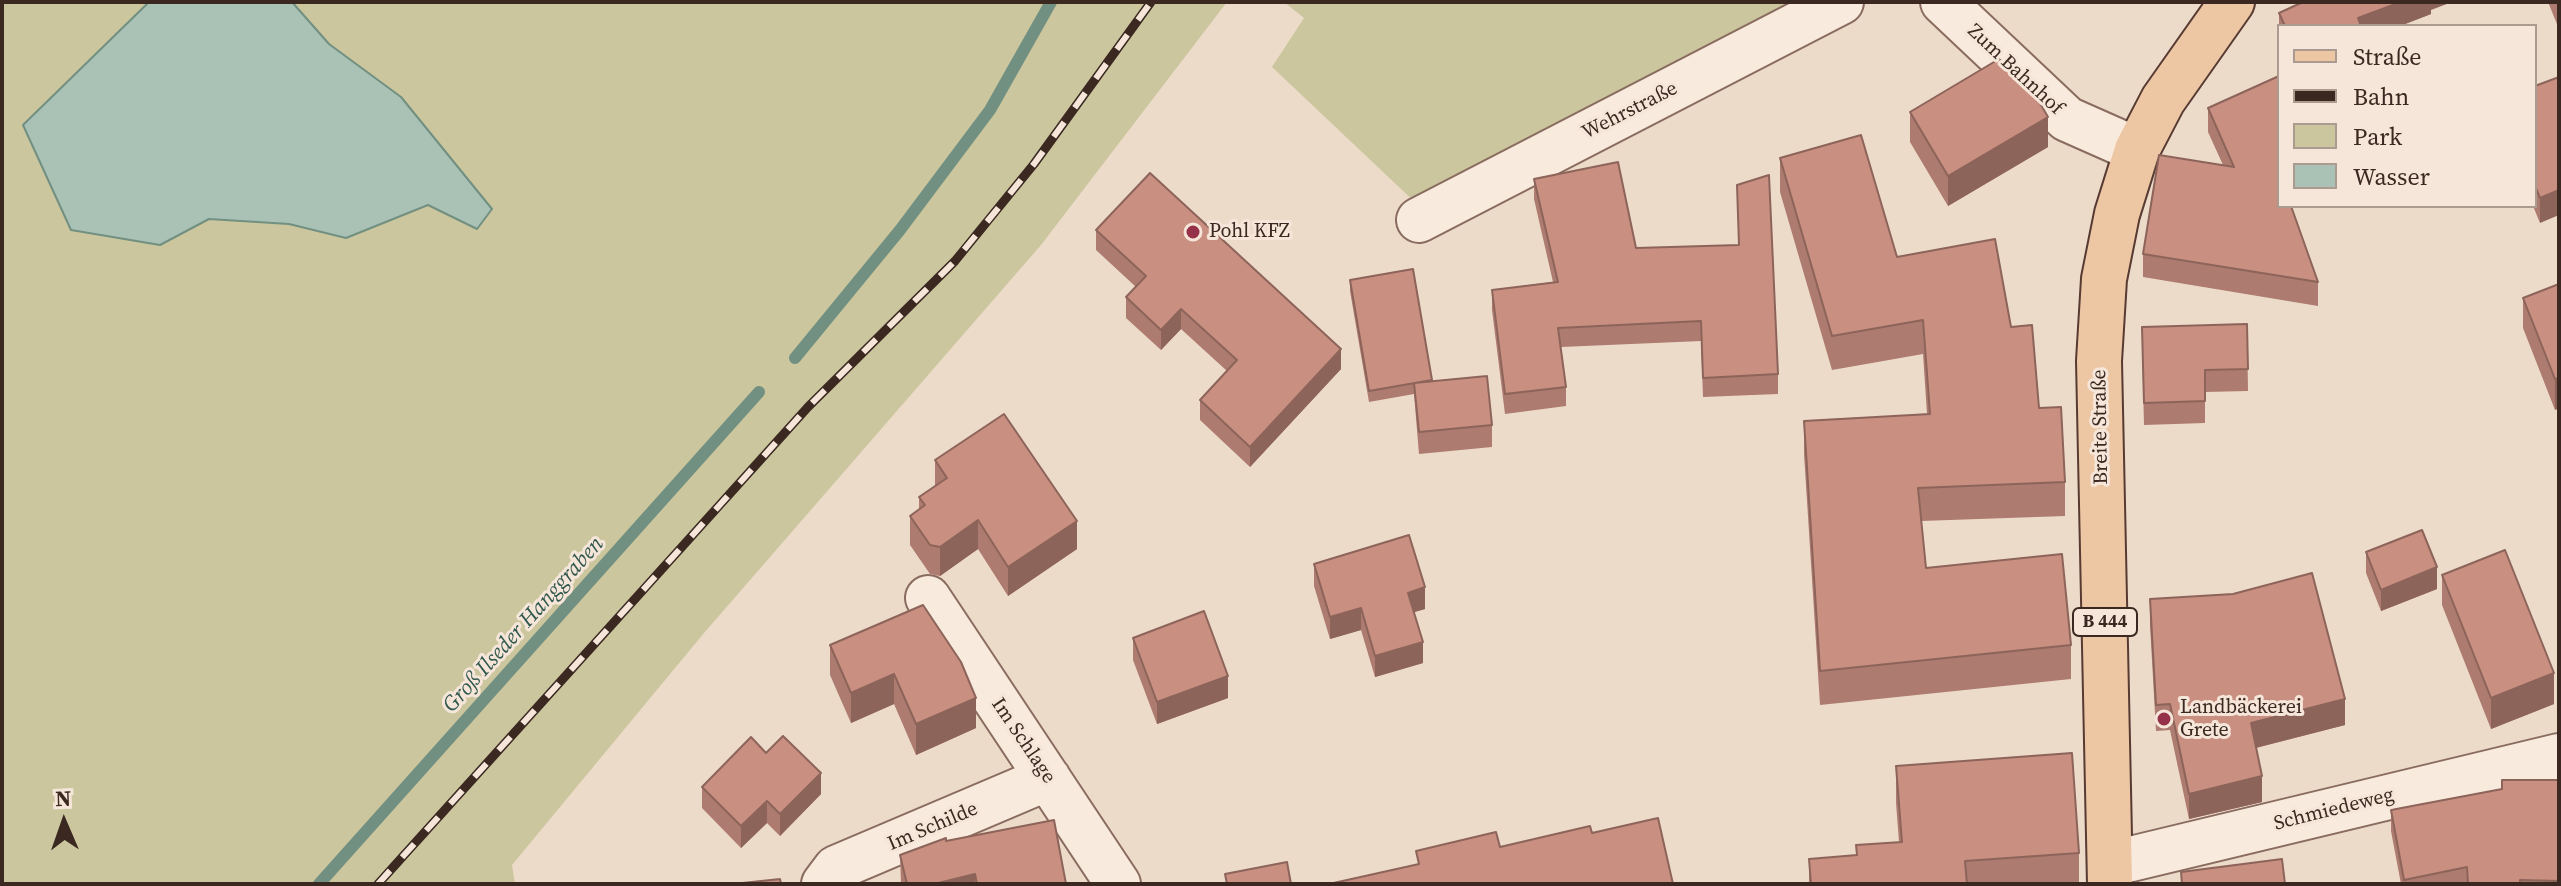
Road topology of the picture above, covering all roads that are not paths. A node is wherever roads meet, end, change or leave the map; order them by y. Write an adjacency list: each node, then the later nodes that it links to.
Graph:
1 (1841, 2): 5 (street, Wehrstraße)
2 (1943, 2): 4 (street, Zum Bahnhof)
3 (2232, 2): 4 (main road, Breite Straße / B 444)
4 (2137, 150): 9 (main road, Breite Straße / B 444)
5 (1419, 220)
6 (928, 598): 8 (street, Im Schlage)
7 (2559, 756): 9 (street, Schmiedeweg)
8 (1048, 778): 10 (street, Im Schilde); 11 (street, Im Schlage)
9 (2110, 874)
10 (824, 884)
11 (1118, 884)

